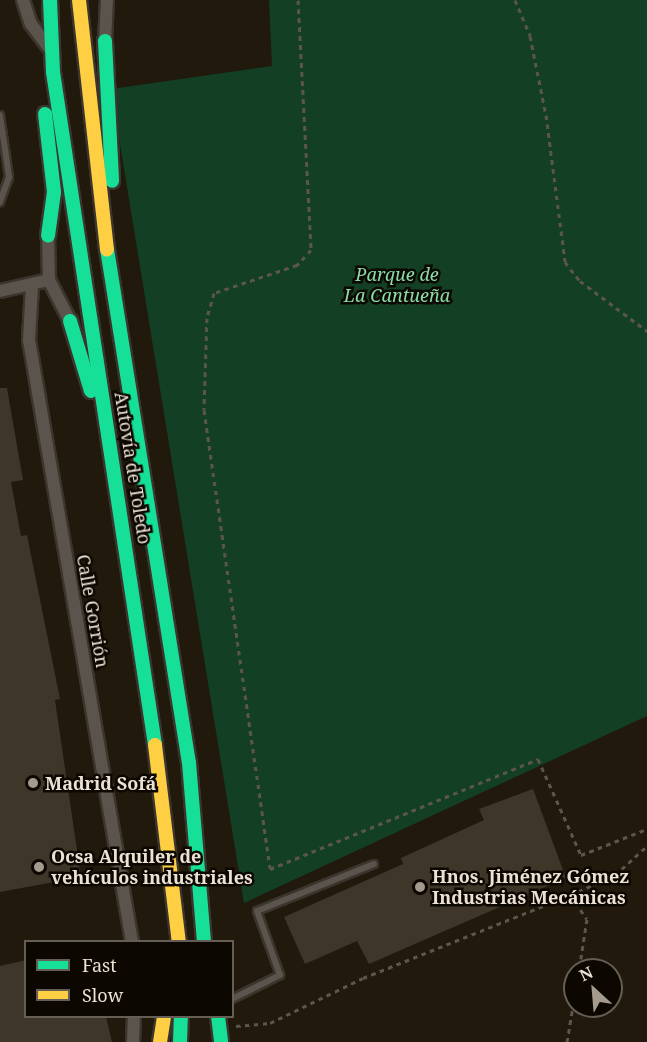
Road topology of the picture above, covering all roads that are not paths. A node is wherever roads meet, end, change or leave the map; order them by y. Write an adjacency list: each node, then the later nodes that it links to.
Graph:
1 (22, 0): 6 (street)
2 (50, 0): 6 (highway, Autovía de Toledo)
3 (80, 0): 14 (highway, Autovía de Toledo)
4 (107, 0): 5 (street)
5 (105, 41): 14 (highway)
6 (51, 52): 7 (highway, Autovía de Toledo)
7 (53, 72): 10 (highway); 16 (highway, Autovía de Toledo)
8 (0, 116): 9 (lane)
9 (0, 202)
10 (48, 236): 11 (street)
11 (49, 280): 12 (street); 15 (street)
12 (32, 285): 13 (street); 19 (street, Calle Gorrión)
13 (0, 291)
14 (114, 307): 18 (highway, Autovía de Toledo)
15 (70, 321): 16 (highway)
16 (109, 446): 20 (highway, Autovía de Toledo)
17 (374, 864): 23 (lane)
18 (201, 874): 21 (highway, Autovía de Toledo); 22 (highway)
19 (132, 940)
20 (171, 940)
21 (204, 940)
22 (209, 940)
23 (234, 998)
24 (134, 1018): 30 (street)
25 (164, 1018): 31 (highway)
26 (181, 1018): 32 (highway)
27 (208, 1018): 33 (highway)
28 (218, 1018): 29 (highway)
29 (221, 1037)
30 (133, 1042)
31 (160, 1042)
32 (180, 1042)
33 (209, 1042)

